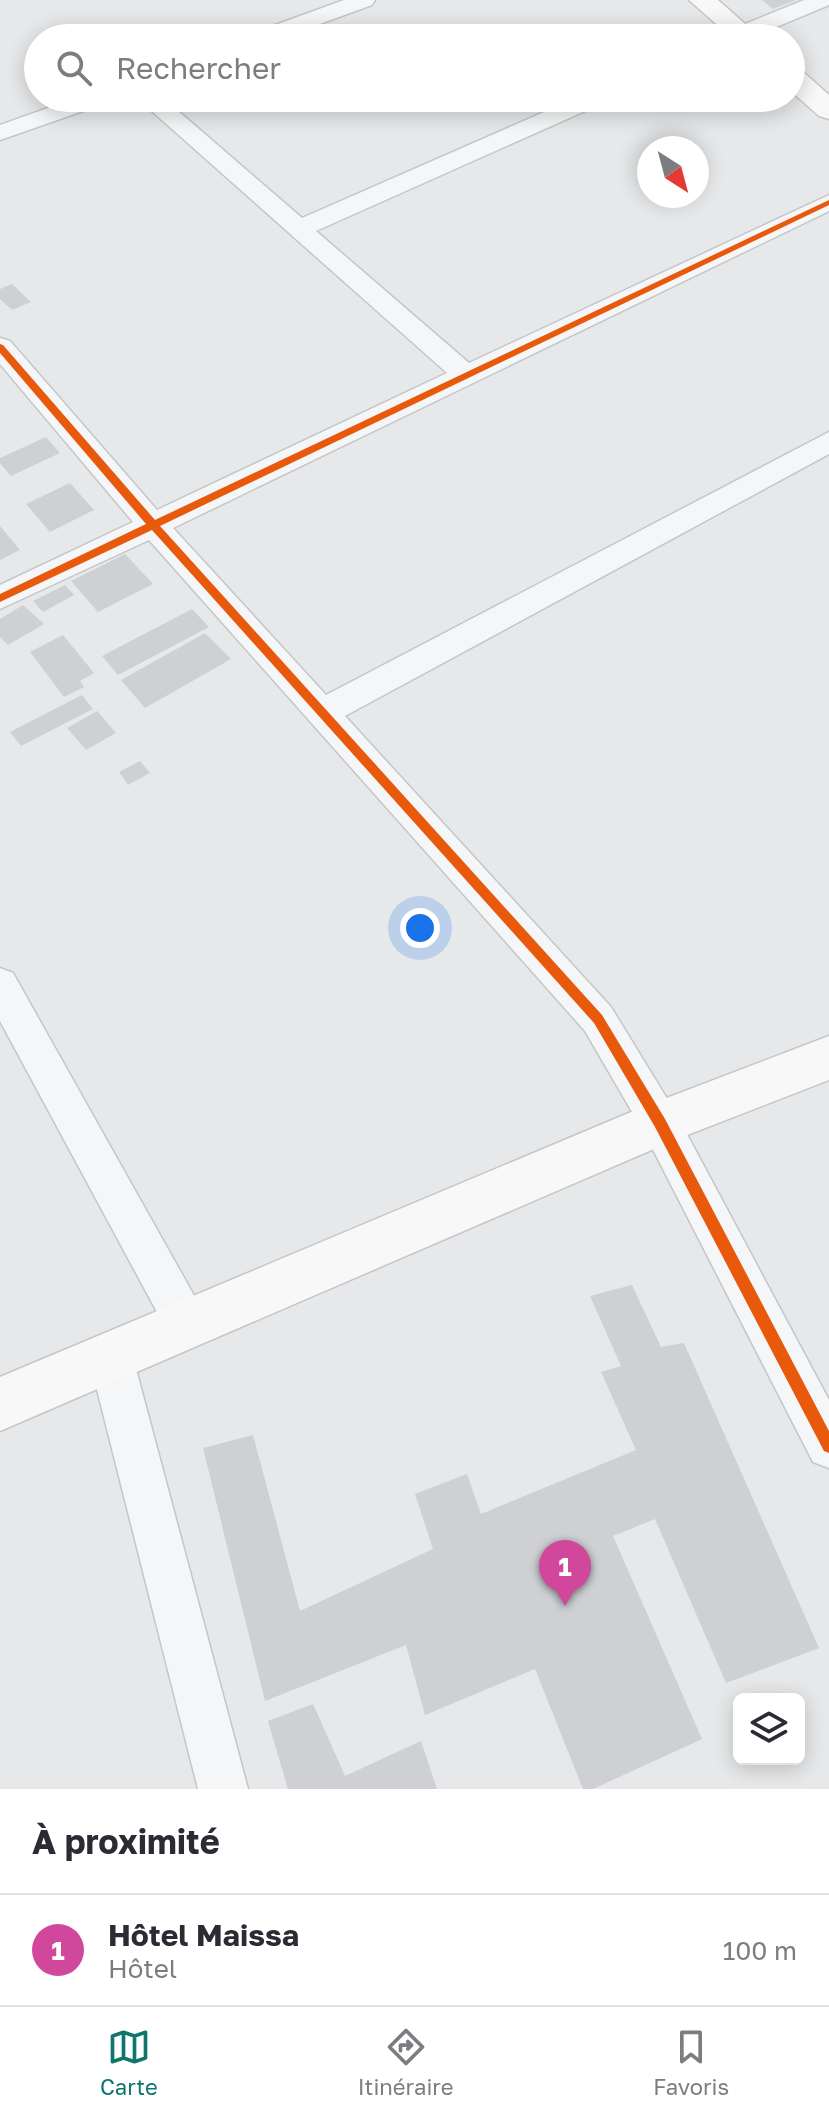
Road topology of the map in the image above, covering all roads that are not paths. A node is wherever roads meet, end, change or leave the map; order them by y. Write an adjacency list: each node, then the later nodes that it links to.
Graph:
1 (364, 0): 4 (street)
2 (702, 0): 5 (street)
3 (823, 0): 6 (street)
4 (299, 24)
5 (727, 24)
6 (768, 24)
7 (805, 89): 8 (street)
8 (829, 110)
9 (59, 112): 12 (street)
10 (165, 112): 14 (street)
11 (563, 112): 14 (street)
12 (0, 133)
13 (829, 202): 16 (street)
14 (299, 229): 16 (street)
15 (0, 348): 18 (street)
16 (466, 375): 18 (street)
17 (829, 442): 20 (street)
18 (154, 526): 19 (street); 20 (street)
19 (0, 598)
20 (322, 713): 23 (street)
21 (0, 985): 24 (street)
22 (829, 1058): 23 (street)
23 (660, 1123): 24 (street); 27 (street)
24 (186, 1323): 25 (street)
25 (111, 1358): 26 (street); 28 (street)
26 (0, 1404)
27 (829, 1446)
28 (223, 1789)

